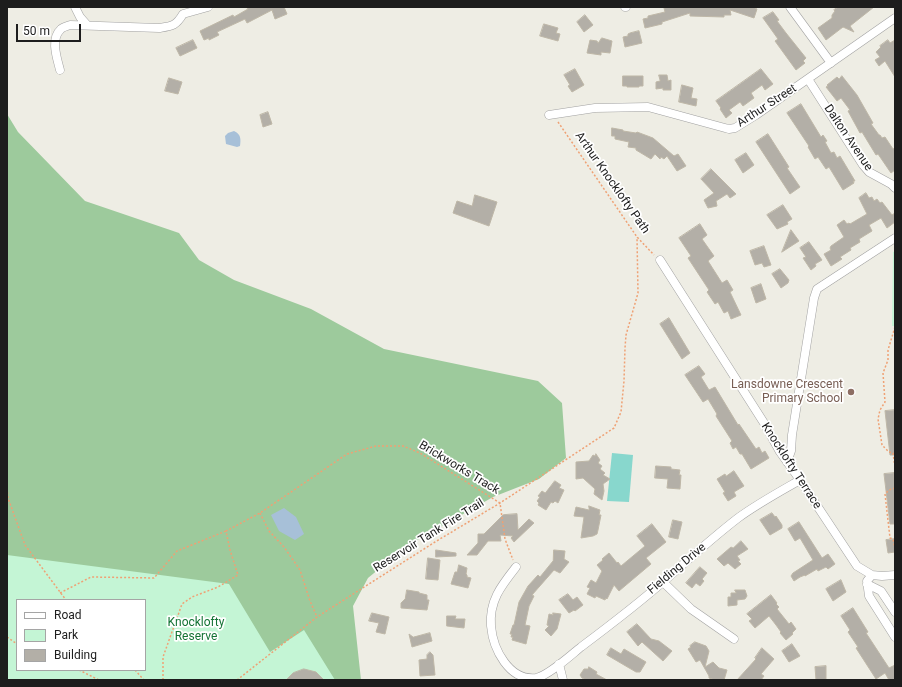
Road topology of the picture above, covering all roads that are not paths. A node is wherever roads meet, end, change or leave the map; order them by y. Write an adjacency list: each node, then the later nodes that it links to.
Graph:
1 (75, 7): 6 (street)
2 (208, 7): 4 (street)
3 (790, 7): 7 (street)
4 (183, 10): 6 (street)
5 (895, 18): 7 (street, Arthur Street)
6 (87, 26): 8 (street)
7 (831, 63): 9 (street, Arthur Street)
8 (60, 70)
9 (808, 79): 10 (street, Arthur Street); 11 (street, Dalton Avenue)
10 (551, 114)
11 (895, 188)
12 (895, 238): 14 (street)
13 (660, 260): 14 (street, Knocklofty Terrace)
14 (787, 462): 15 (street, Knocklofty Terrace)
15 (800, 480): 17 (street, Knocklofty Terrace); 19 (street, Fielding Drive)
16 (516, 567): 24 (street, Fielding Drive)
17 (872, 575): 18 (street); 20 (street)
18 (895, 575)
19 (663, 582): 23 (street); 24 (street, Fielding Drive)
20 (867, 584): 21 (street); 22 (street)
21 (895, 612)
22 (895, 637)
23 (734, 639)
24 (559, 664): 25 (street)
25 (563, 680)

